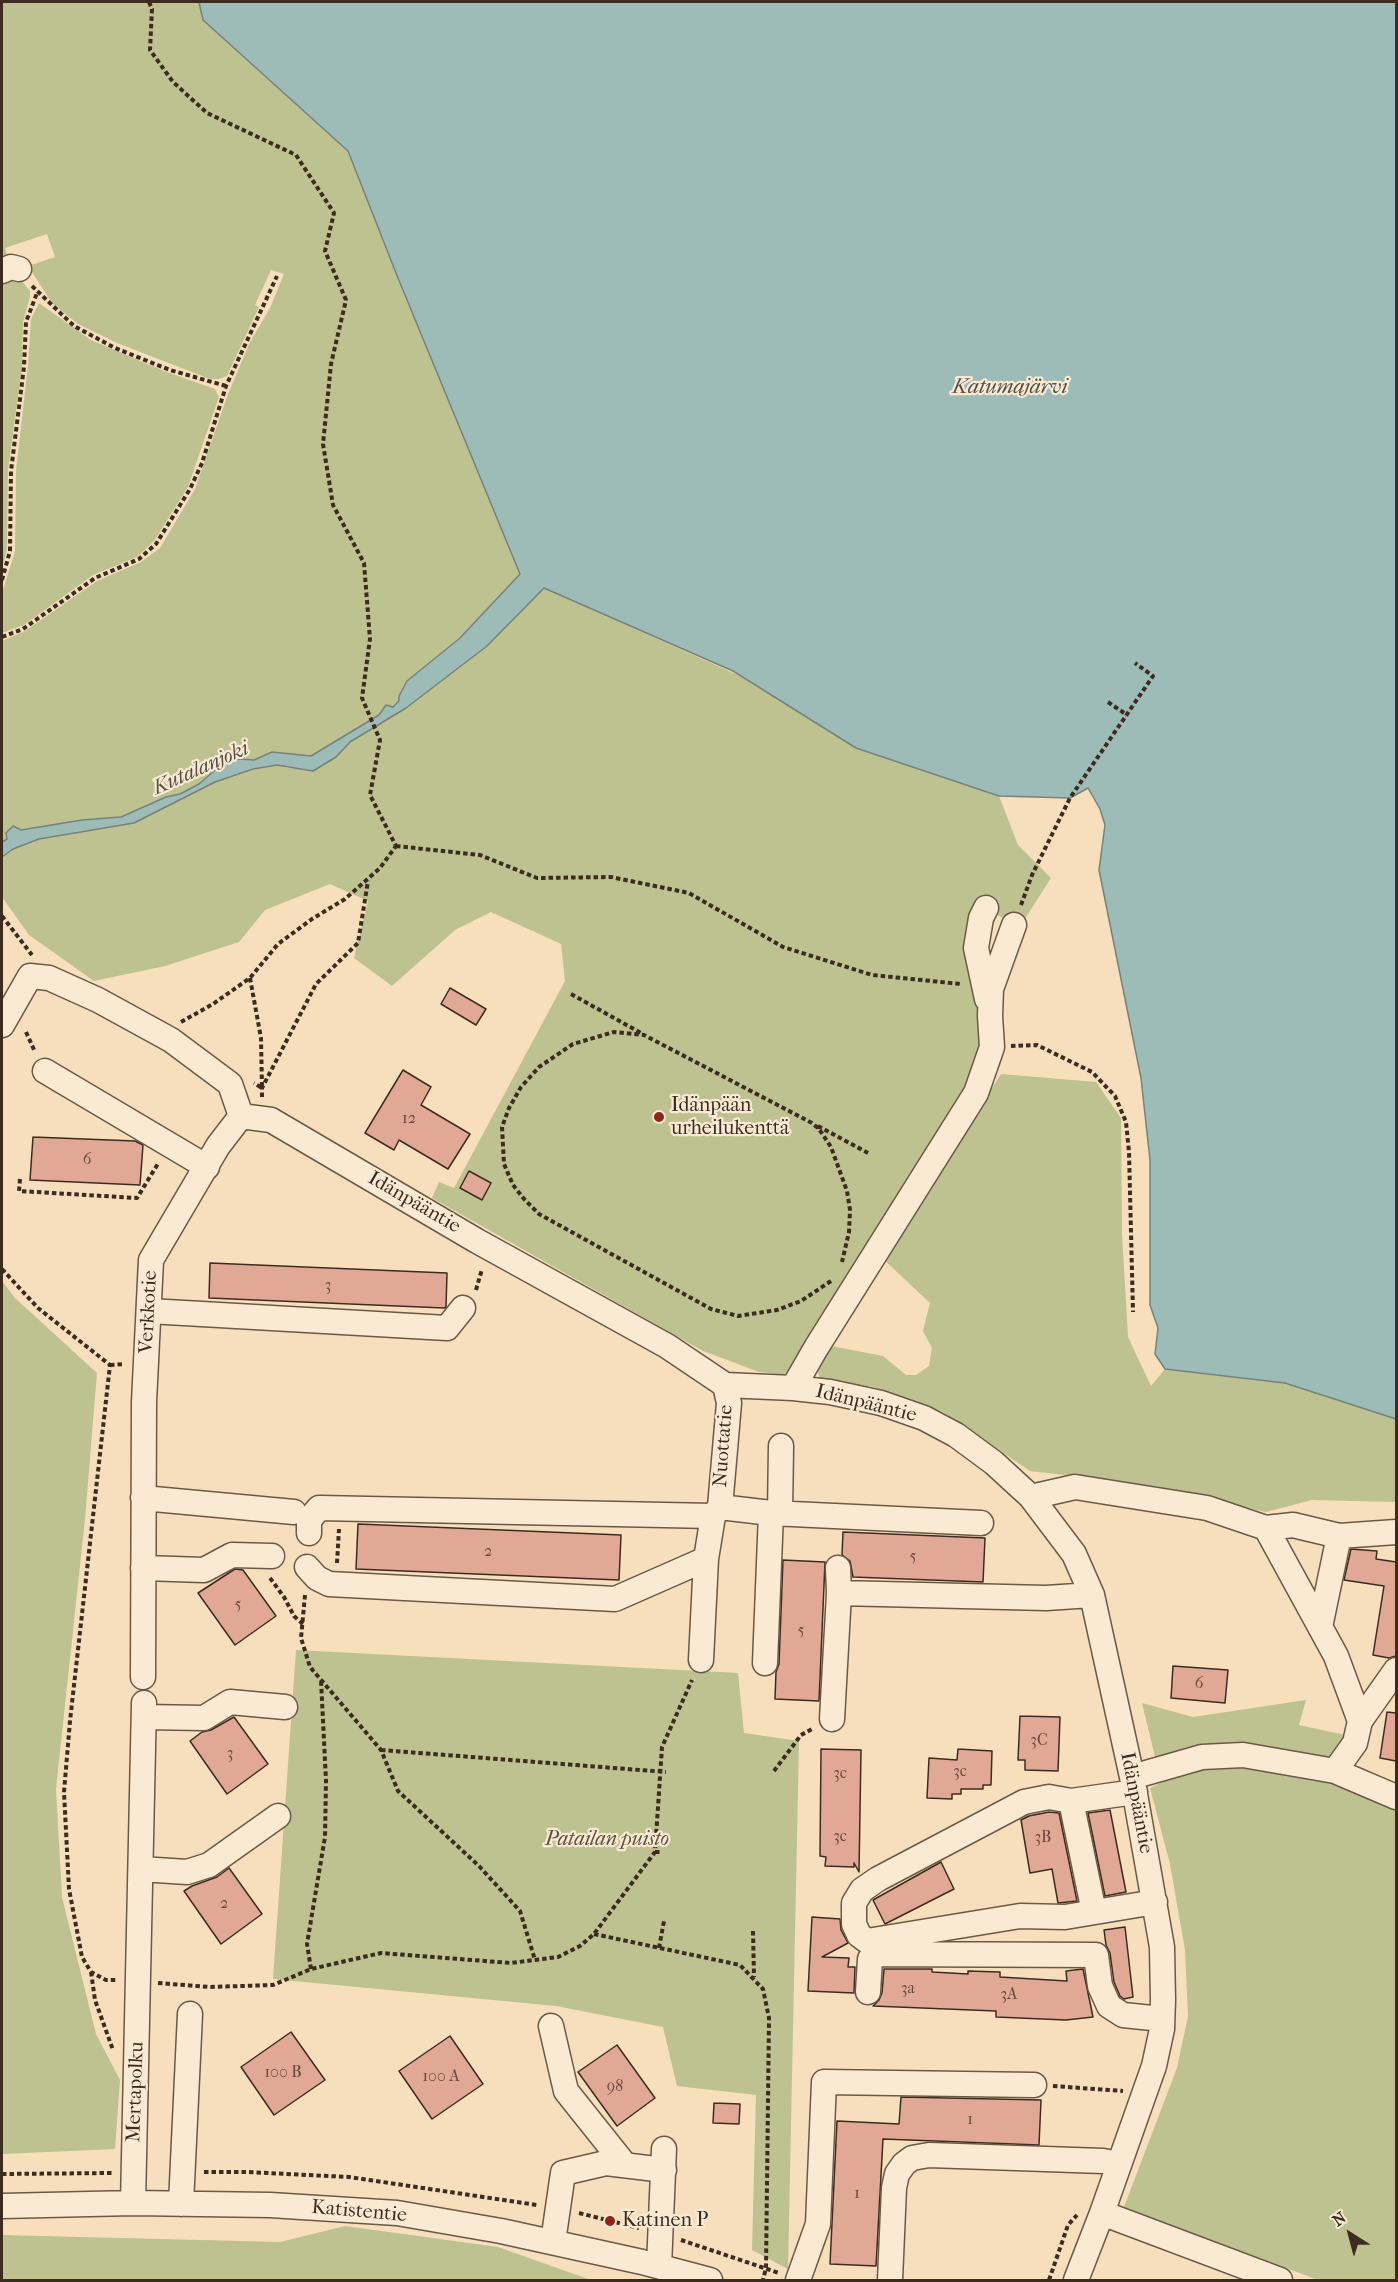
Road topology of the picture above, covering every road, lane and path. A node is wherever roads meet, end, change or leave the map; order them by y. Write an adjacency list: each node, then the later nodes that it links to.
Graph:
1 (149, 2): 11 (path)
2 (10, 270): 4 (path)
3 (277, 276): 5 (path)
4 (37, 292): 5 (path); 6 (path)
5 (226, 386): 7 (path)
6 (2, 580)
7 (2, 637)
8 (1135, 663): 10 (path)
9 (1108, 702): 10 (path)
10 (1127, 715): 15 (path)
11 (396, 846): 12 (path); 18 (path)
12 (368, 879): 17 (path); 27 (path)
13 (986, 908): 18 (street)
14 (2, 916): 16 (path)
15 (1014, 925): 20 (street)
16 (49, 978): 21 (street); 22 (street)
17 (250, 978): 22 (path); 27 (path)
18 (984, 985): 20 (street)
19 (571, 994): 23 (path)
20 (990, 1016): 24 (street)
21 (2, 1025)
22 (159, 1034): 26 (street)
23 (644, 1035): 29 (path); 36 (path)
24 (992, 1047): 36 (street); 39 (path)
25 (45, 1071): 30 (street)
26 (230, 1084): 27 (path); 28 (street)
27 (262, 1088)
28 (241, 1116): 32 (street, Verkkotie); 40 (street, Idänpääntie)
29 (812, 1123): 31 (path); 36 (path)
30 (168, 1145): 32 (street); 33 (path)
31 (868, 1153)
32 (207, 1167): 38 (street, Verkkotie)
33 (20, 1179)
34 (485, 1259): 37 (path)
35 (2, 1269): 92 (path)
36 (848, 1276): 41 (street)
37 (463, 1308): 38 (street)
38 (149, 1311): 44 (street, Verkkotie)
39 (1133, 1312)
40 (725, 1385): 41 (street, Idänpääntie); 47 (street, Nuottatie)
41 (793, 1388): 43 (street, Idänpääntie)
42 (781, 1446): 48 (street)
43 (1031, 1497): 50 (street); 61 (street, Idänpääntie)
44 (143, 1498): 46 (street); 57 (street, Verkkotie)
45 (340, 1509): 47 (street); 52 (street); 59 (path)
46 (294, 1512)
47 (716, 1512): 48 (street); 55 (street, Nuottatie)
48 (776, 1513): 49 (street); 65 (street)
49 (981, 1523)
50 (1266, 1528): 53 (street); 63 (street)
51 (1396, 1532): 53 (street)
52 (309, 1533)
53 (1339, 1536): 63 (street)
54 (263, 1556): 57 (street); 62 (path)
55 (706, 1559): 59 (street); 64 (street, Nuottatie)
56 (307, 1567): 59 (street); 62 (path)
57 (143, 1568): 67 (street, Verkkotie)
58 (838, 1568): 60 (street)
59 (336, 1585)
60 (839, 1593): 61 (street); 70 (street)
61 (1092, 1595): 77 (street, Idänpääntie)
62 (303, 1624): 68 (path)
63 (1320, 1627): 71 (street)
64 (701, 1660): 75 (path)
65 (765, 1664)
66 (1396, 1670): 71 (street)
67 (143, 1677)
68 (321, 1679): 72 (path); 91 (path)
69 (285, 1707): 83 (street, Mertapolku)
70 (832, 1719): 74 (path)
71 (1360, 1721): 73 (street)
72 (381, 1750): 75 (path); 90 (path)
73 (1335, 1770): 77 (street); 78 (street)
74 (774, 1771)
75 (660, 1772): 76 (path); 81 (path)
76 (666, 1772)
77 (1134, 1784): 79 (street); 84 (street, Idänpääntie)
78 (1396, 1797)
79 (1071, 1802): 85 (street); 85 (street)
80 (278, 1816): 83 (street)
81 (655, 1852): 82 (path); 88 (path)
82 (661, 1852)
83 (141, 1869): 94 (street, Mertapolku)
84 (1155, 1902): 85 (street); 97 (street, Idänpääntie)
85 (1094, 1912)
86 (664, 1921): 89 (path)
87 (753, 1931): 93 (path)
88 (594, 1934): 89 (path); 90 (path)
89 (659, 1948): 93 (path)
90 (535, 1960): 91 (path)
91 (311, 1968): 94 (path)
92 (91, 1972): 94 (path); 100 (path)
93 (754, 1977): 111 (path)
94 (139, 1982): 100 (street, Mertapolku)
95 (868, 1992): 97 (street)
96 (190, 2014): 105 (street)
97 (1162, 2019): 102 (street, Idänpääntie)
98 (551, 2026): 103 (street)
99 (1034, 2085): 101 (path); 112 (street)
100 (136, 2086): 104 (street, Mertapolku)
101 (1130, 2091)
102 (1119, 2164): 107 (street, Idänpääntie); 113 (street)
103 (625, 2165): 108 (street); 109 (street)
104 (133, 2203): 105 (street, Katistentie); 106 (street, Katistentie)
105 (181, 2204): 108 (street, Katistentie)
106 (2, 2206)
107 (1102, 2213): 114 (street, Idänpääntie); 115 (street)
108 (553, 2242): 109 (street, Katistentie)
109 (659, 2266): 110 (street, Katistentie)
110 (710, 2280)
111 (763, 2280)
112 (798, 2280)
113 (890, 2280)
114 (1076, 2280)
115 (1280, 2280)

